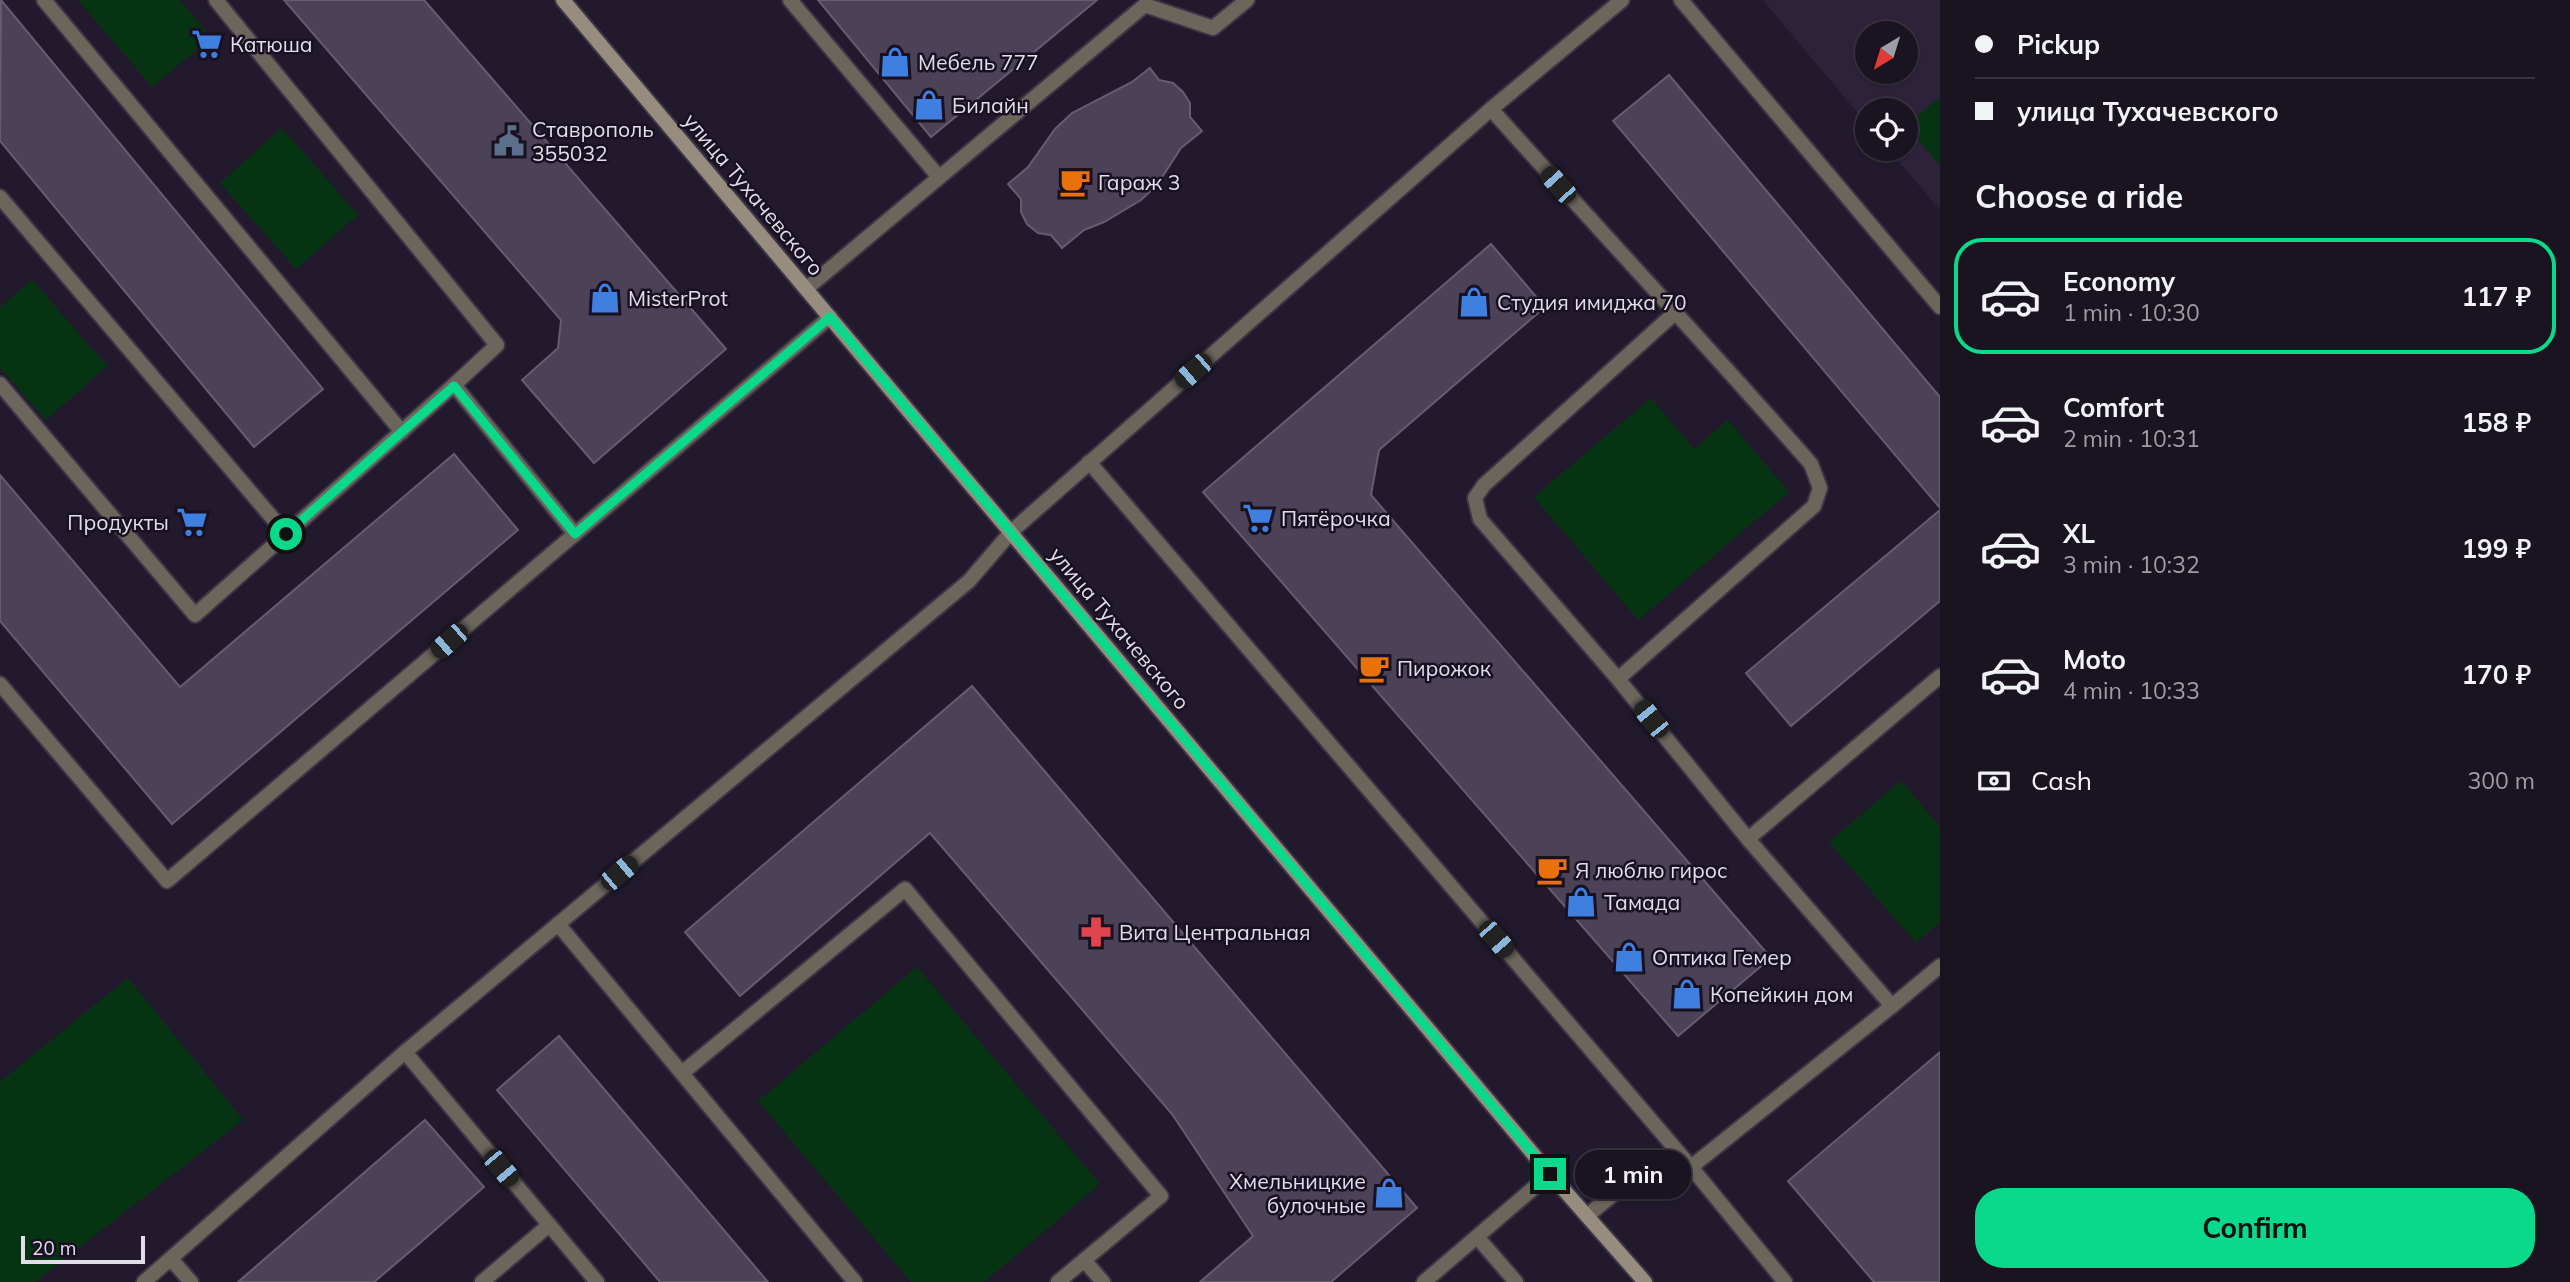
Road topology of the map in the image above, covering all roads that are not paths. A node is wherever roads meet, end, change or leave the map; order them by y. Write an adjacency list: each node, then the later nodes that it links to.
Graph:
1 (44, 0): 18 (street)
2 (216, 0): 17 (street)
3 (563, 0): 12 (main road, улица Тухачевского)
4 (790, 0): 10 (street)
5 (1247, 0): 8 (street)
6 (1622, 0): 9 (street)
7 (1681, 0): 13 (street)
8 (1143, 2): 10 (street)
9 (1491, 109): 14 (street); 19 (street)
10 (939, 176): 12 (street)
11 (0, 197): 21 (street)
12 (806, 289): 15 (main road, улица Тухачевского)
13 (1940, 307)
14 (1677, 311): 24 (street); 24 (street)
15 (830, 317): 20 (main road, улица Тухачевского); 22 (street)
16 (0, 384): 21 (street)
17 (454, 386): 18 (street); 22 (street)
18 (401, 432): 21 (street)
19 (1089, 462): 20 (street); 32 (street)
20 (1012, 531): 27 (street); 33 (main road, улица Тухачевского)
21 (286, 534)
22 (575, 534): 25 (street)
23 (1940, 676): 26 (street)
24 (1618, 679): 26 (street)
25 (0, 684)
26 (1748, 839): 29 (street)
27 (558, 924): 30 (street); 31 (street)
28 (1940, 966): 29 (street)
29 (1892, 1006): 32 (street)
30 (405, 1052): 35 (street); 37 (street)
31 (682, 1073): 38 (street); 43 (street)
32 (1691, 1167): 34 (street); 49 (street)
33 (1550, 1174): 34 (main road, улица Тухачевского); 36 (street)
34 (1587, 1216): 48 (main road, улица Тухачевского)
35 (548, 1226): 41 (street); 42 (street)
36 (1478, 1238): 46 (street); 47 (street)
37 (171, 1259): 39 (street); 40 (street)
38 (1084, 1260): 44 (street); 45 (street)
39 (144, 1282)
40 (191, 1282)
41 (482, 1282)
42 (597, 1282)
43 (855, 1282)
44 (1058, 1282)
45 (1104, 1282)
46 (1424, 1282)
47 (1516, 1282)
48 (1645, 1282)
49 (1785, 1282)

